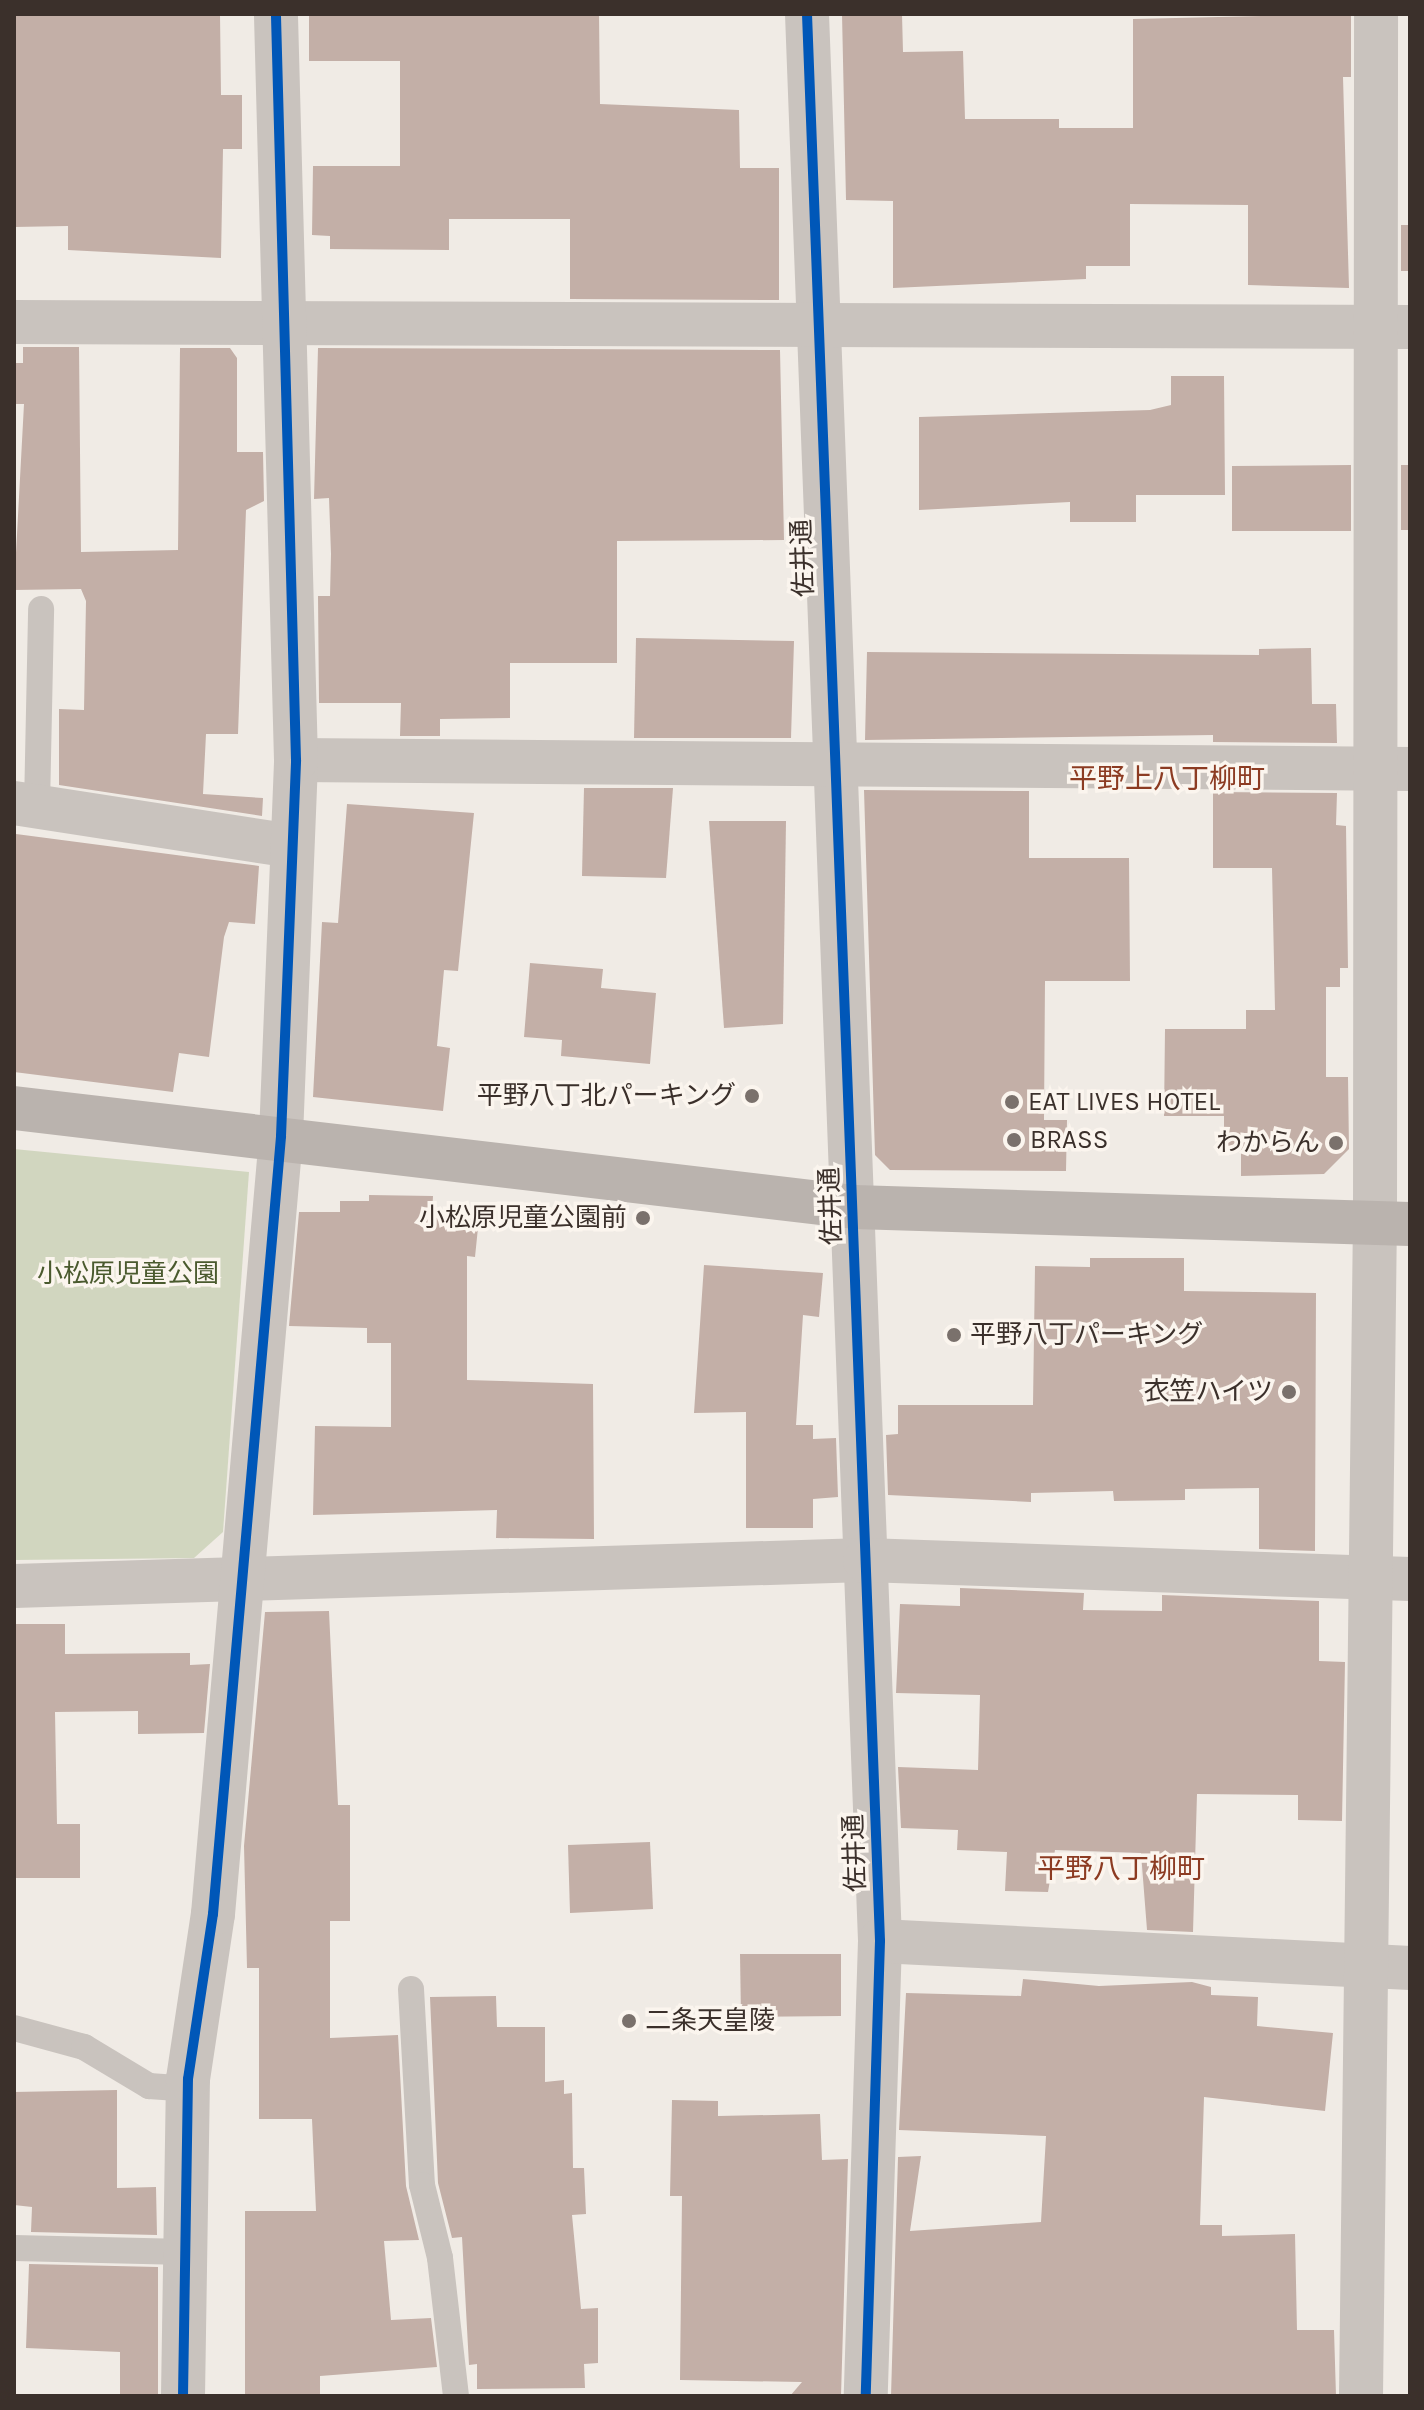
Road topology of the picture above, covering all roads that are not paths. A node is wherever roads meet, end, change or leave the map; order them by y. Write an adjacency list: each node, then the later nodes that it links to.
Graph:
1 (276, 14): 4 (street)
2 (807, 14): 6 (street, 佐井通)
3 (1376, 14): 7 (street)
4 (287, 321): 5 (street); 6 (street); 9 (street)
5 (14, 322)
6 (817, 325): 7 (street); 10 (street, 佐井通)
7 (1392, 327): 11 (street)
8 (41, 609): 12 (lane)
9 (296, 760): 10 (street); 13 (street)
10 (833, 768): 11 (street); 16 (street, 佐井通)
11 (1394, 769): 17 (street)
12 (26, 805): 13 (street)
13 (291, 846): 15 (street)
14 (14, 1108): 15 (street)
15 (281, 1136): 16 (street); 20 (street)
16 (854, 1207): 17 (street); 18 (street, 佐井通)
17 (1393, 1224): 19 (street)
18 (865, 1560): 19 (street); 20 (street); 22 (street, 佐井通)
19 (1391, 1579): 23 (street)
20 (241, 1580): 21 (street); 27 (street)
21 (14, 1586)
22 (880, 1941): 23 (street); 32 (street, 佐井通)
23 (1365, 1966): 24 (street); 33 (street)
24 (1410, 1968)
25 (411, 1989): 31 (lane)
26 (14, 2028): 27 (lane)
27 (188, 2089): 29 (street)
28 (14, 2248): 29 (lane)
29 (186, 2252): 30 (street)
30 (183, 2396)
31 (456, 2396)
32 (866, 2396)
33 (1361, 2396)

